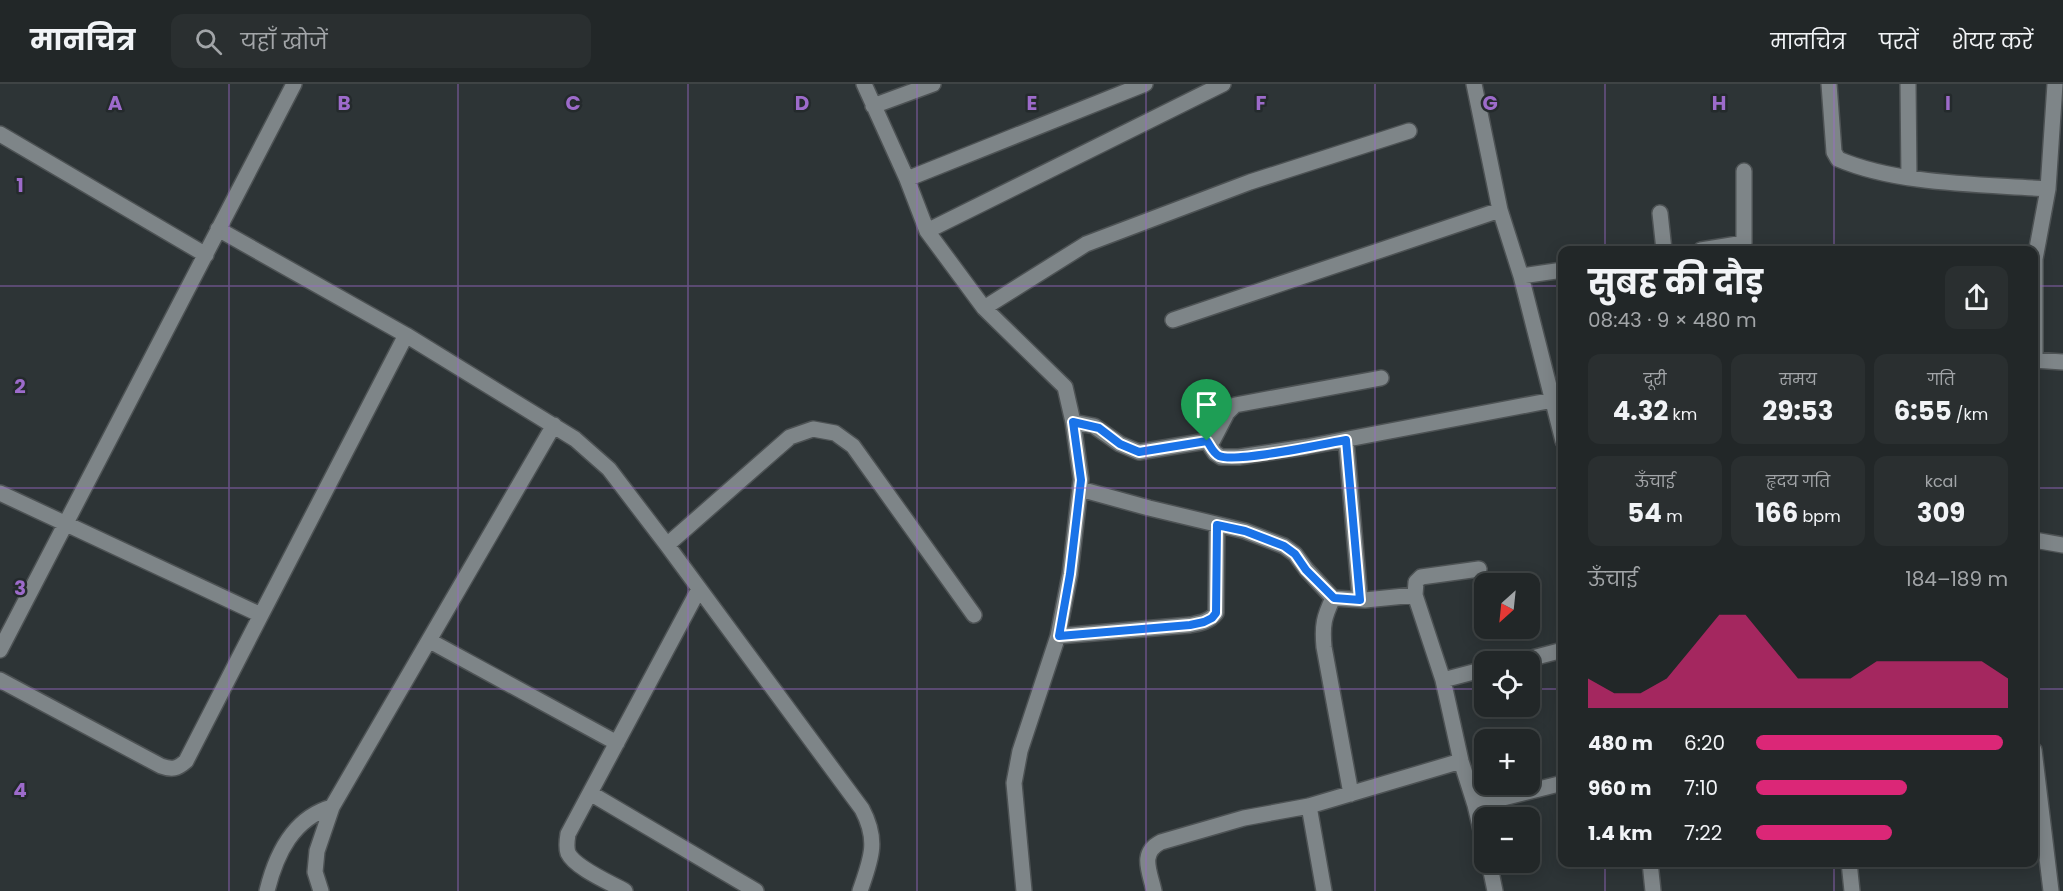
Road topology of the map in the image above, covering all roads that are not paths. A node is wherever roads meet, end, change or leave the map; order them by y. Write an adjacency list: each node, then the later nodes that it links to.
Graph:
1 (294, 84): 19 (street)
2 (864, 84): 10 (street)
3 (933, 84): 10 (street)
4 (1145, 84): 15 (street)
5 (1222, 84): 20 (street)
6 (1474, 84): 17 (street)
7 (1828, 84): 14 (street)
8 (1908, 84): 14 (street)
9 (2055, 84): 16 (street)
10 (873, 106): 15 (street)
11 (1409, 131): 27 (street)
12 (0, 134): 24 (street)
13 (1744, 171): 22 (street)
14 (1909, 178): 16 (street)
15 (907, 179): 20 (street)
16 (2048, 189): 23 (street)
17 (1500, 210): 26 (street); 28 (street)
18 (1660, 213): 21 (street)
19 (218, 229): 24 (street); 29 (street)
20 (927, 231): 27 (street)
21 (1664, 246)
22 (1744, 246)
23 (2037, 246)
24 (206, 255): 41 (street)
25 (1558, 271): 26 (street)
26 (1521, 276): 33 (street)
27 (984, 308): 35 (street)
28 (1173, 320)
29 (406, 335): 36 (street); 51 (street)
30 (2038, 360): 31 (street)
31 (2063, 362)
32 (1381, 378): 38 (street)
33 (1553, 400): 34 (street); 37 (street)
34 (1558, 420)
35 (1073, 422): 38 (street); 39 (street)
36 (554, 425): 44 (street); 54 (street)
37 (1346, 440): 38 (street); 50 (street)
38 (1207, 441)
39 (1080, 489): 42 (street); 53 (street)
40 (0, 493): 41 (street)
41 (65, 524): 51 (street); 55 (street)
42 (1217, 525): 49 (street); 53 (street)
43 (2038, 541): 45 (street)
44 (667, 545): 47 (street); 52 (street)
45 (2063, 545)
46 (1479, 569): 48 (street)
47 (699, 589): 61 (street); 77 (street)
48 (1415, 595): 50 (street); 60 (street)
49 (1334, 598): 50 (street); 66 (street)
50 (1360, 600)
51 (261, 615): 59 (street)
52 (974, 615)
53 (1059, 636): 78 (street)
54 (430, 640): 61 (street); 69 (street)
55 (0, 650)
56 (1558, 651): 57 (street)
57 (1540, 656)
58 (1474, 672): 60 (street)
59 (0, 680)
60 (1443, 680): 62 (street)
61 (617, 743): 65 (street)
62 (1461, 760): 66 (street); 67 (street)
63 (2038, 783): 84 (street)
64 (1558, 784): 67 (street)
65 (590, 794): 75 (street); 76 (street)
66 (1351, 794): 68 (street)
67 (1475, 805)
68 (1309, 806): 79 (street); 80 (street)
69 (332, 807): 73 (street); 74 (street)
70 (1651, 867): 82 (street)
71 (1850, 867): 83 (street)
72 (1491, 873): 81 (street)
73 (267, 891)
74 (321, 891)
75 (625, 891)
76 (756, 891)
77 (860, 891)
78 (1024, 891)
79 (1154, 891)
80 (1324, 891)
81 (1495, 891)
82 (1653, 891)
83 (1852, 891)
84 (2051, 891)

